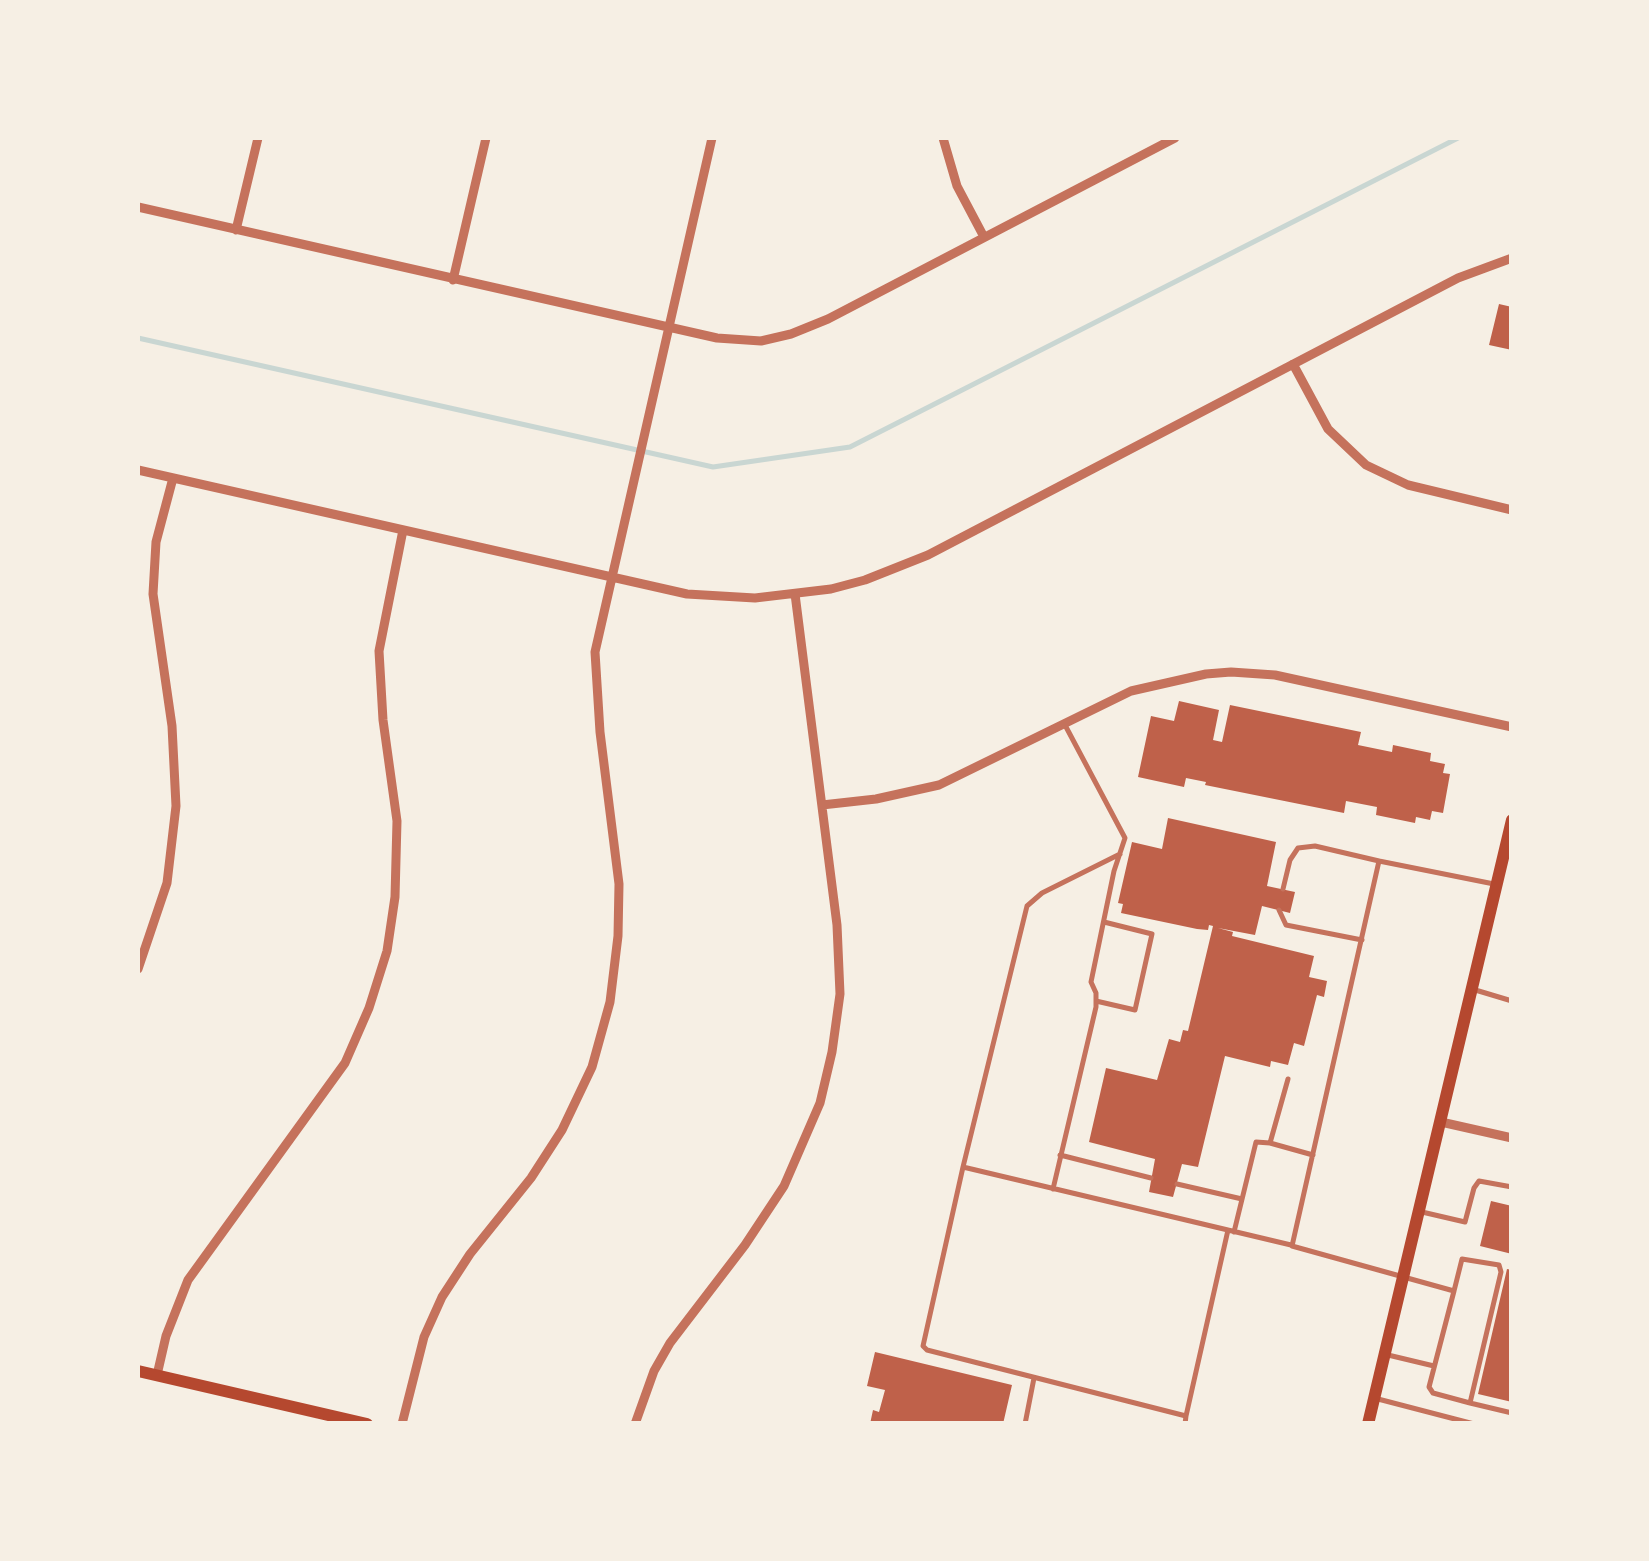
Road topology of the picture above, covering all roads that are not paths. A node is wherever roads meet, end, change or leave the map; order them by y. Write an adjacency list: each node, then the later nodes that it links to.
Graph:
1 (258, 138): 7 (street)
2 (486, 138): 10 (street)
3 (712, 138): 11 (street)
4 (943, 138): 8 (street)
5 (1175, 138): 8 (street)
6 (138, 208): 7 (street)
7 (236, 230): 10 (street)
8 (984, 237): 11 (street)
9 (1512, 258): 12 (street)
10 (453, 280): 11 (street)
11 (668, 328): 17 (street)
12 (1292, 364): 15 (street); 18 (street)
13 (138, 470): 14 (street)
14 (172, 478): 16 (street); 31 (street)
15 (1512, 510)
16 (403, 530): 17 (street); 55 (street)
17 (610, 577): 18 (street); 62 (street)
18 (794, 594): 21 (street)
19 (1064, 722): 20 (street); 21 (street); 24 (lane)
20 (1512, 727)
21 (822, 805): 63 (street)
22 (1512, 820): 23 (main road)
23 (1508, 853): 26 (main road)
24 (1120, 854): 29 (lane); 41 (lane)
25 (1380, 861): 26 (lane); 27 (lane); 30 (lane)
26 (1496, 884): 32 (main road)
27 (1283, 889)
28 (1279, 910): 30 (lane)
29 (1104, 922): 33 (lane); 33 (lane)
30 (1362, 940): 40 (lane)
31 (138, 970)
32 (1472, 988): 34 (lane); 36 (main road)
33 (1096, 1001): 39 (lane)
34 (1512, 1001)
35 (1288, 1080): 38 (lane)
36 (1441, 1122): 37 (street); 47 (main road)
37 (1512, 1138)
38 (1270, 1143): 40 (lane); 46 (lane)
39 (1060, 1155): 42 (lane); 45 (lane)
40 (1312, 1155): 49 (lane)
41 (963, 1167): 45 (lane); 56 (lane)
42 (1152, 1178)
43 (1177, 1184): 46 (lane)
44 (1512, 1187): 47 (lane)
45 (1052, 1189): 48 (lane)
46 (1242, 1199): 48 (lane)
47 (1419, 1212): 50 (main road)
48 (1231, 1231): 49 (lane); 60 (lane)
49 (1292, 1246): 50 (lane)
50 (1404, 1278): 51 (lane); 52 (main road)
51 (1454, 1291): 53 (lane); 58 (lane)
52 (1385, 1355): 53 (lane); 57 (main road)
53 (1434, 1366): 58 (lane)
54 (138, 1371): 55 (main road)
55 (157, 1376): 61 (main road)
56 (1034, 1378): 60 (lane); 64 (lane)
57 (1375, 1398): 65 (main road); 66 (lane)
58 (1470, 1402): 59 (lane)
59 (1512, 1413)
60 (1186, 1420)
61 (366, 1424)
62 (402, 1424)
63 (634, 1424)
64 (1025, 1424)
65 (1368, 1424)
66 (1474, 1424)

